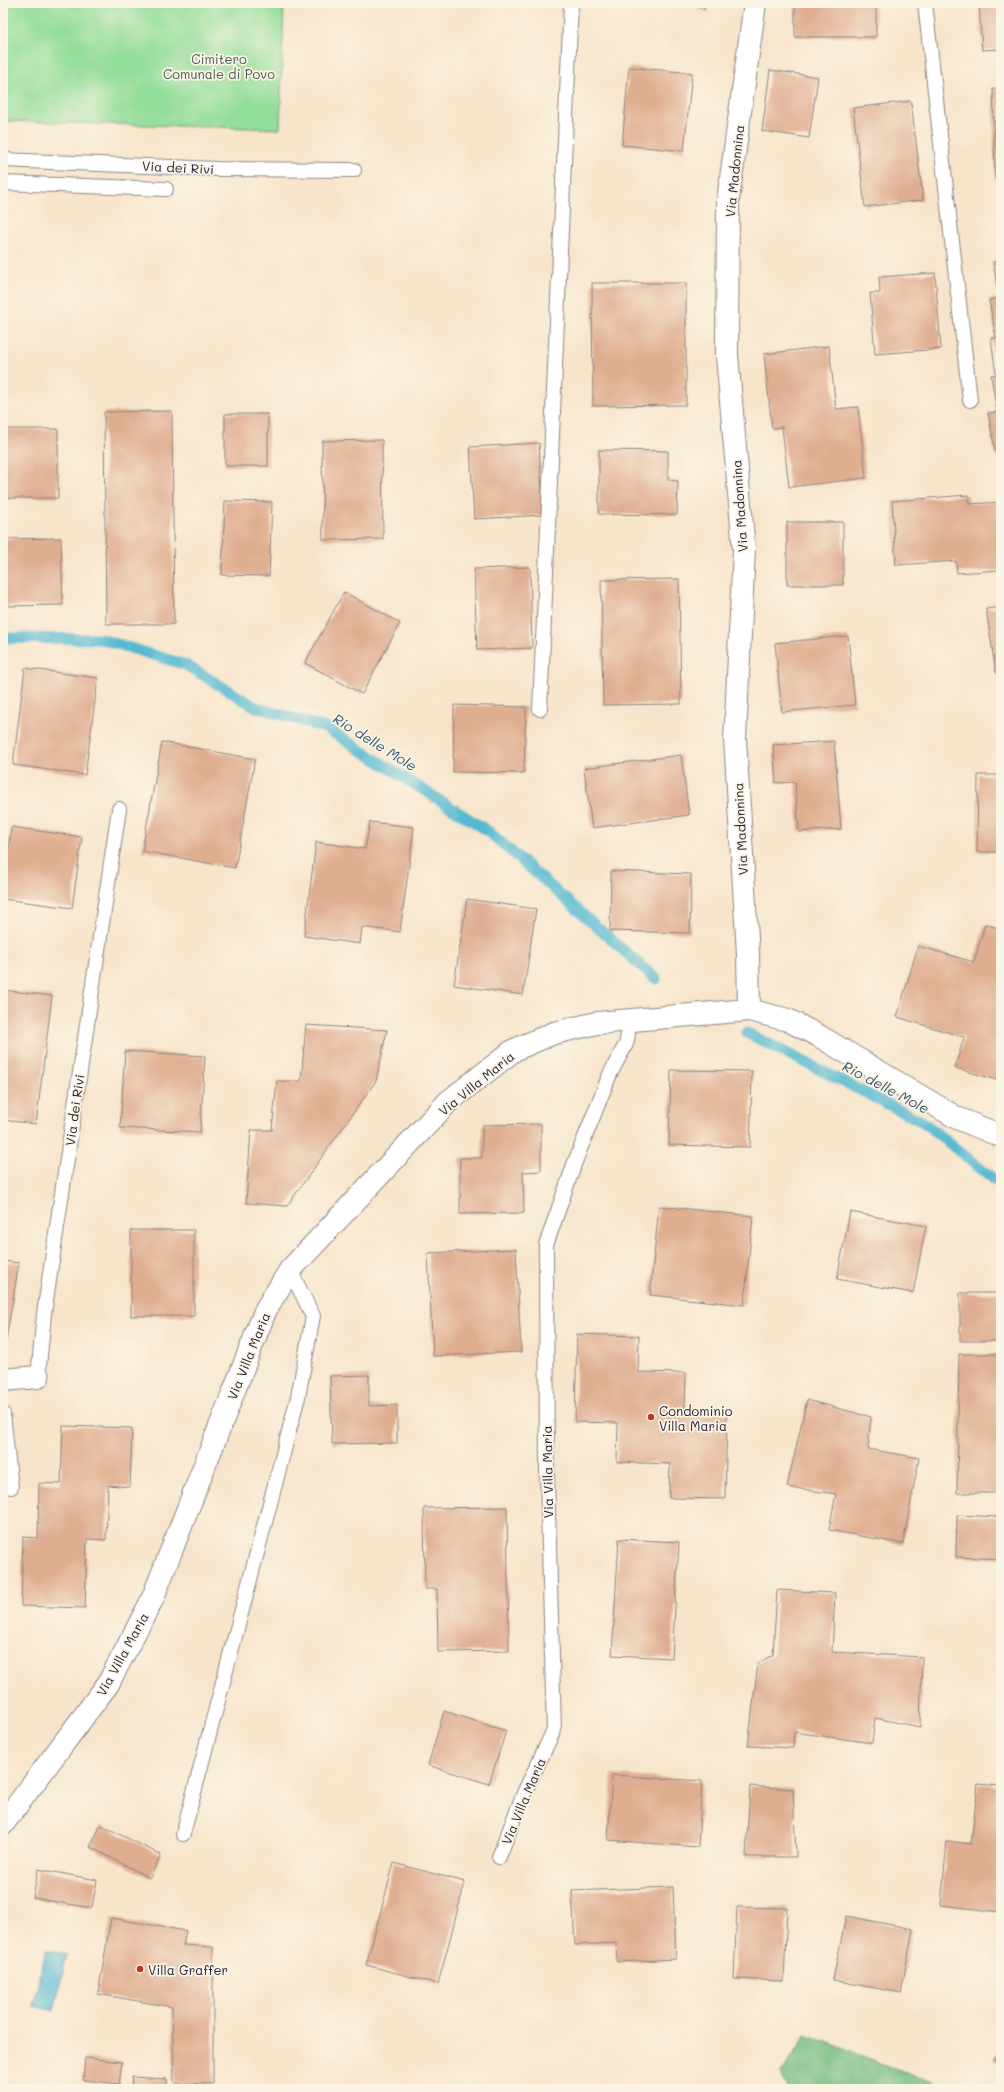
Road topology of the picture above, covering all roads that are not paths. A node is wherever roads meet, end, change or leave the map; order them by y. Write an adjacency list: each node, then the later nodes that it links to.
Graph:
1 (571, 3): 9 (lane)
2 (755, 3): 11 (street, Via Madonnina)
3 (925, 3): 8 (lane)
4 (3, 160): 5 (lane, Via dei Rivi)
5 (354, 170)
6 (3, 183): 7 (lane, Via dei Rivi)
7 (166, 189)
8 (970, 400)
9 (540, 709)
10 (119, 809): 15 (lane, Via dei Rivi)
11 (749, 1010): 12 (street, Via Villa Maria); 13 (street, Via Villa Maria)
12 (631, 1019): 14 (street, Via Villa Maria); 21 (lane, Via Villa Maria)
13 (1001, 1136)
14 (290, 1270): 19 (street, Via Villa Maria); 20 (lane)
15 (38, 1377): 16 (street, Via dei Rivi)
16 (3, 1380)
17 (3, 1414): 18 (lane)
18 (11, 1487)
19 (3, 1824)
20 (183, 1834)
21 (499, 1857)

